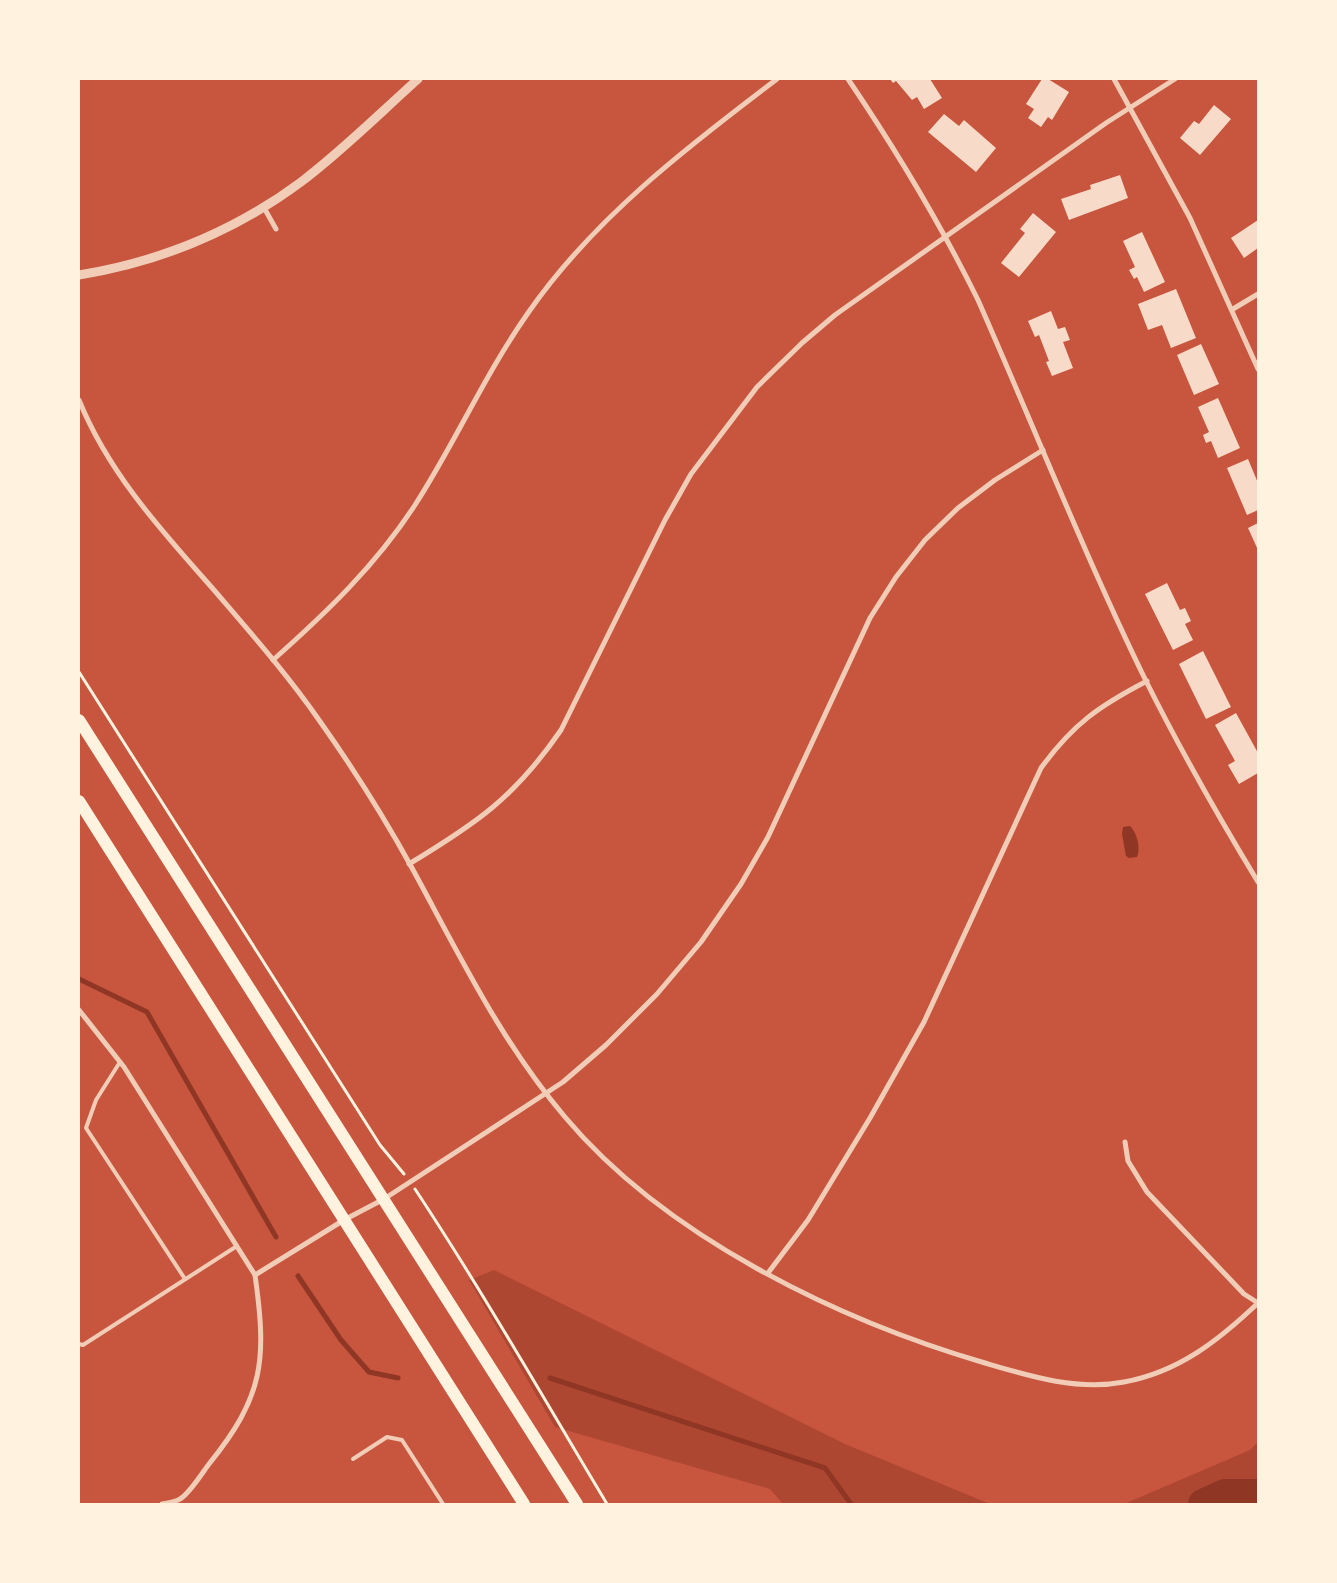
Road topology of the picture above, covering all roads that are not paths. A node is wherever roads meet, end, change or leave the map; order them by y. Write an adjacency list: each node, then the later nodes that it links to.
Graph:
1 (418, 79): 7 (street)
2 (777, 79): 16 (street)
3 (848, 79): 9 (street)
4 (1114, 79): 6 (street)
5 (1175, 79): 6 (street)
6 (1131, 108): 9 (street); 12 (street)
7 (263, 206): 8 (street); 10 (street)
8 (276, 229)
9 (945, 237): 15 (street); 20 (street)
10 (79, 275)
11 (1258, 294): 12 (street)
12 (1233, 310): 13 (street)
13 (1258, 369)
14 (79, 400): 16 (street)
15 (1043, 450): 17 (street); 24 (street)
16 (273, 660): 20 (street)
17 (1147, 681): 21 (street); 29 (street)
18 (79, 720): 26 (main road)
19 (79, 801): 27 (main road)
20 (409, 864): 24 (street)
21 (1258, 882)
22 (79, 1010): 23 (street)
23 (120, 1062): 28 (street); 31 (lane)
24 (546, 1094): 26 (street); 29 (street)
25 (1125, 1142): 32 (street)
26 (384, 1199): 27 (street); 39 (main road)
27 (344, 1220): 30 (street); 38 (main road)
28 (237, 1246): 30 (street); 31 (lane)
29 (768, 1274): 32 (street)
30 (255, 1275): 35 (street)
31 (185, 1279): 33 (lane)
32 (1258, 1303)
33 (79, 1344)
34 (353, 1459): 37 (lane)
35 (180, 1502): 36 (street)
36 (162, 1504)
37 (442, 1504)
38 (524, 1504)
39 (577, 1504)

